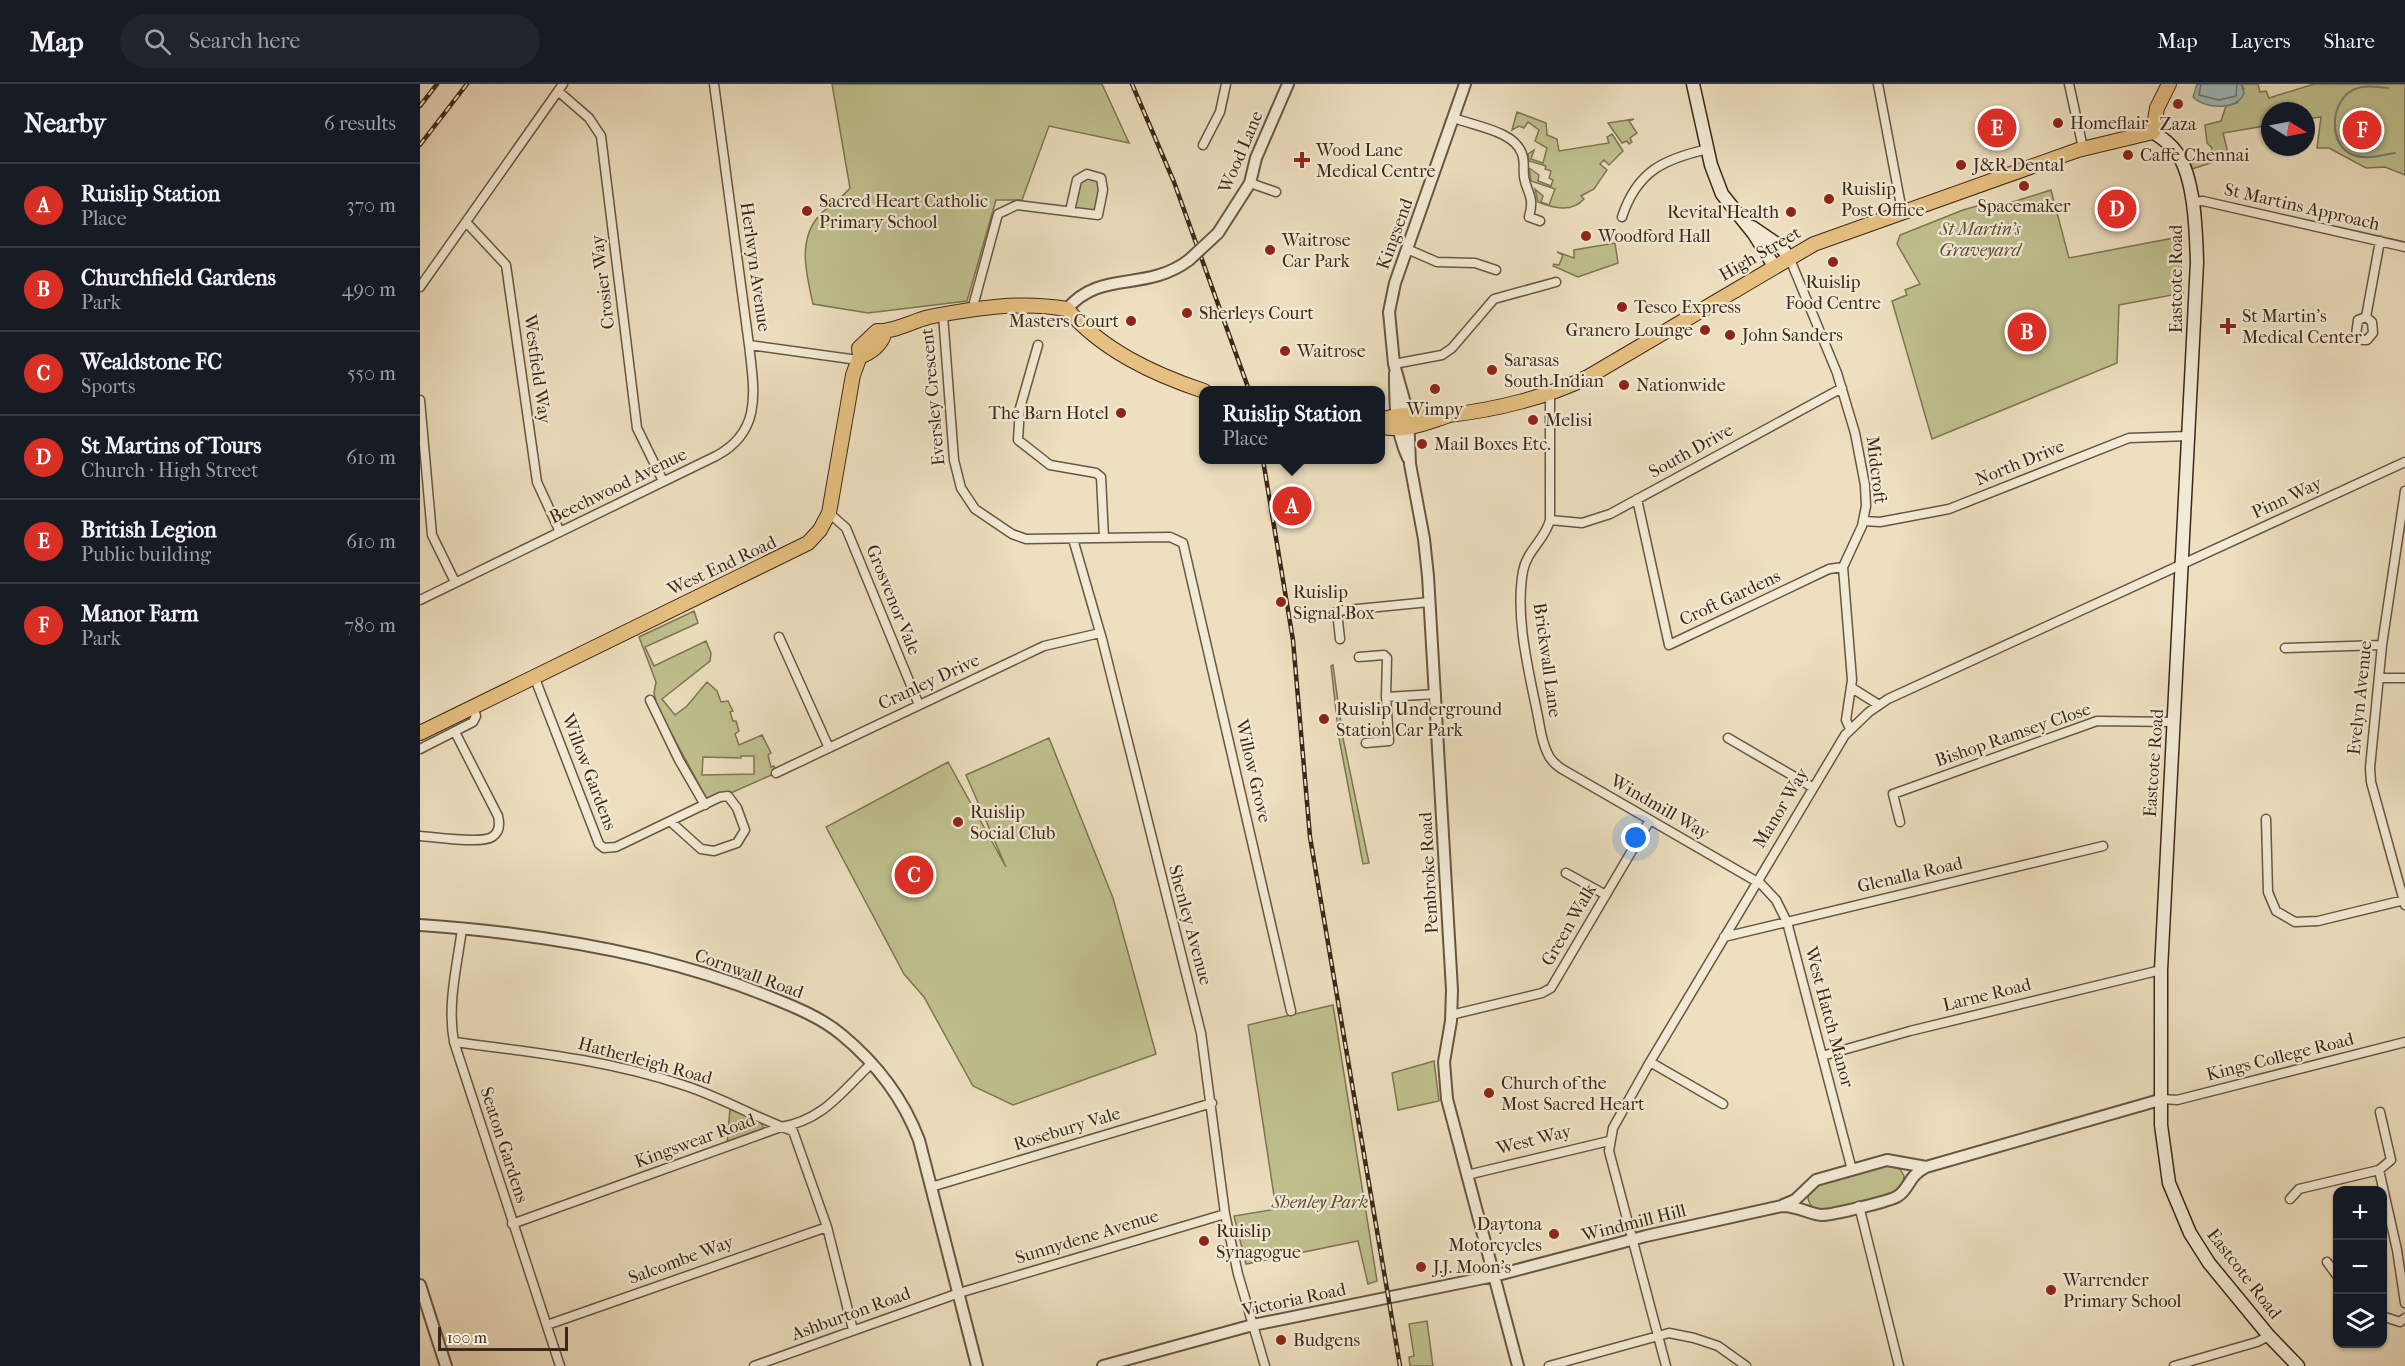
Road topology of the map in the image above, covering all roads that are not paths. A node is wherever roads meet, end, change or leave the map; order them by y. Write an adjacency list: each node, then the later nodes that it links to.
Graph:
1 (714, 84): 36 (street, Herlwyn Avenue)
2 (1226, 84): 12 (street)
3 (1288, 84): 15 (street, Wood Lane)
4 (1466, 84): 10 (street, Kingsend)
5 (1693, 84): 14 (main road)
6 (1878, 84): 19 (street)
7 (2069, 84): 13 (street)
8 (2169, 84): 11 (main road)
9 (561, 87): 23 (street); 48 (street, Crosier Way)
10 (1454, 118): 21 (street); 26 (street, Kingsend)
11 (2153, 132): 13 (main road, High Street); 17 (main road, Eastcote Road)
12 (1203, 145)
13 (2083, 148): 19 (main road, High Street)
14 (1708, 149): 20 (street); 22 (main road)
15 (1250, 183): 16 (street); 32 (street, Wood Lane, bridge)
16 (1276, 192)
17 (2192, 202): 24 (street, St Martins Approach); 46 (main road, Eastcote Road)
18 (1070, 211): 18 (street); 33 (street)
19 (1902, 211): 27 (main road, High Street)
20 (1622, 217)
21 (1540, 221)
22 (1744, 221): 27 (main road); 28 (main road)
23 (465, 222): 31 (street); 54 (street, Westfield Way)
24 (2380, 241): 25 (street, St Martins Approach); 35 (street)
25 (2405, 247)
26 (1407, 249): 29 (street); 39 (street, Kingsend)
27 (1789, 257): 28 (main road, High Street); 40 (street, Midcroft)
28 (1774, 266): 42 (main road, High Street)
29 (1496, 270)
30 (1556, 282): 39 (street)
31 (420, 288)
32 (1067, 309): 33 (main road); 41 (main road)
33 (972, 310): 34 (main road)
34 (943, 315): 38 (main road); 56 (street, Eversley Crescent)
35 (2366, 317)
36 (749, 345): 38 (street, Herlwyn Avenue); 48 (street, Beechwood Avenue)
37 (1038, 345): 55 (street)
38 (859, 358): 51 (main road, West End Road)
39 (1394, 364): 45 (street, Kingsend)
40 (1842, 388): 50 (street, South Drive); 53 (street, Midcroft)
41 (1199, 389)
42 (1550, 394): 45 (main road, High Street); 52 (street)
43 (420, 400): 60 (street)
44 (1385, 423): 45 (main road)
45 (1404, 423): 62 (street, Pembroke Road)
46 (2189, 436): 53 (street, North Drive); 58 (main road, Eastcote Road)
47 (2405, 462): 58 (street, Pinn Way)
48 (663, 481): 54 (street, Beechwood Avenue)
49 (2405, 491): 66 (street, Evelyn Avenue)
50 (1637, 499): 52 (street, South Drive); 59 (street, Croft Gardens)
51 (829, 513): 69 (main road, West End Road); 76 (street, Grosvenor Vale)
52 (1550, 520): 87 (street, Brickwall Lane)
53 (1864, 521): 59 (street, Midcroft)
54 (560, 532): 60 (street, Beechwood Avenue)
55 (1104, 538): 56 (street, Eversley Crescent); 57 (street, Eversley Crescent)
56 (1073, 539): 63 (street, Shenley Avenue)
57 (1180, 540): 106 (street, Willow Grove)
58 (2182, 564): 77 (street, Manor Way); 79 (main road, Eastcote Road)
59 (1843, 567): 72 (street, Midcroft)
60 (455, 582): 61 (street, Beechwood Avenue)
61 (420, 600)
62 (1429, 602): 65 (street); 73 (street, Pembroke Road)
63 (1100, 633): 76 (street, Cranley Drive); 114 (street, Shenley Avenue)
64 (779, 636): 85 (street)
65 (1340, 639)
66 (2382, 645): 67 (street); 70 (street, Evelyn Avenue)
67 (2285, 648)
68 (1359, 657): 74 (street)
69 (534, 676): 78 (main road, West End Road); 93 (street, Willow Gardens)
70 (2379, 678): 71 (street); 100 (street, Evelyn Avenue)
71 (2405, 678)
72 (1852, 688): 77 (street); 80 (street, Midcroft)
73 (1436, 694): 74 (street); 107 (street, Pembroke Road)
74 (1386, 697): 84 (street)
75 (650, 700): 90 (street)
76 (919, 705): 85 (street, Cranley Drive)
77 (1879, 705): 80 (street, Manor Way)
78 (473, 706): 81 (street); 82 (main road, West End Road)
79 (2175, 722): 94 (street, Bishop Ramsey Close); 105 (main road, Eastcote Road)
80 (1850, 729): 89 (street, Manor Way)
81 (455, 732): 86 (street); 95 (street)
82 (420, 733)
83 (1728, 738): 89 (street)
84 (1366, 743)
85 (829, 748): 88 (street, Cranley Drive)
86 (420, 749)
87 (1550, 758): 92 (street, Windmill Way)
88 (776, 773)
89 (1812, 787): 98 (street, Manor Way)
90 (705, 805): 93 (street, Willow Gardens); 93 (street, Willow Gardens)
91 (2266, 819): 100 (street)
92 (1650, 820): 98 (street, Windmill Way); 99 (street, Green Walk)
93 (671, 822)
94 (1900, 822)
95 (420, 836)
96 (2103, 846): 101 (street, Glenalla Road)
97 (1566, 873): 99 (street)
98 (1756, 882): 101 (street, West Hatch Manor); 104 (street, Manor Way)
99 (1606, 895): 107 (street, Green Walk)
100 (2404, 902)
101 (1787, 922): 104 (street, Glenalla Road); 110 (street, West Hatch Manor)
102 (420, 926): 103 (street, Cornwall Road)
103 (462, 929): 108 (street, Seaton Gardens); 112 (street, Cornwall Road)
104 (1724, 937): 111 (street, Manor Way)
105 (2161, 970): 110 (street, Larne Road); 113 (main road, Eastcote Road)
106 (1291, 1011)
107 (1451, 1015): 122 (street, Pembroke Road)
108 (454, 1042): 117 (street, Hatherleigh Road); 128 (street, Seaton Gardens)
109 (2405, 1042): 113 (street, Kings College Road)
110 (1822, 1056): 120 (street, West Hatch Manor)
111 (1650, 1062): 115 (street); 118 (street, Manor Way)
112 (872, 1063): 117 (street, Kingswear Road); 123 (street, Cornwall Road)
113 (2163, 1099): 119 (street, Windmill Hill); 144 (main road, Eastcote Road)
114 (1212, 1103): 123 (street, Rosebury Vale); 127 (street, Shenley Avenue)
115 (1723, 1104)
116 (2380, 1112): 121 (street)
117 (781, 1127): 128 (street, Kingswear Road); 129 (street, Hatherleigh Road)
118 (1609, 1141): 122 (street, West Way); 130 (street)
119 (1926, 1167): 120 (street, Windmill Hill); 126 (street, Windmill Hill)
120 (1852, 1170): 125 (street, Windmill Hill)
121 (2379, 1170): 124 (street); 131 (street)
122 (1467, 1174): 134 (street, Pembroke Road)
123 (931, 1187): 136 (street, Cornwall Road)
124 (2290, 1199)
125 (1782, 1206): 126 (street, Windmill Hill); 130 (street, Windmill Hill)
126 (1858, 1206): 155 (street)
127 (1224, 1214): 136 (street, Sunnydene Avenue); 141 (street, Shenley Avenue)
128 (512, 1224): 140 (street, Seaton Gardens)
129 (827, 1227): 140 (street, Salcombe Way); 142 (street, Hatherleigh Road)
130 (1633, 1240): 134 (street, Windmill Hill); 143 (street)
131 (2401, 1249): 137 (street)
132 (2327, 1262): 133 (street)
133 (2333, 1271)
134 (1494, 1276): 141 (street, Victoria Road); 151 (street, Pembroke Road)
135 (420, 1285): 145 (street)
136 (959, 1293): 142 (street, Ashburton Road); 148 (street, Cornwall Road)
137 (2405, 1303)
138 (2387, 1318): 139 (street)
139 (2405, 1318)
140 (547, 1325): 146 (street, Seaton Gardens)
141 (1253, 1325): 149 (street, Victoria Road); 150 (street, Shenley Avenue)
142 (853, 1330): 147 (street, Ashburton Road)
143 (1659, 1336): 152 (street); 153 (street); 154 (street)
144 (2269, 1336): 156 (street); 157 (main road, Eastcote Road)
145 (446, 1366)
146 (560, 1366)
147 (754, 1366)
148 (977, 1366)
149 (1103, 1366)
150 (1265, 1366)
151 (1518, 1366)
152 (1549, 1366)
153 (1666, 1366)
154 (1746, 1366)
155 (1899, 1366)
156 (2174, 1366)
157 (2298, 1366)

